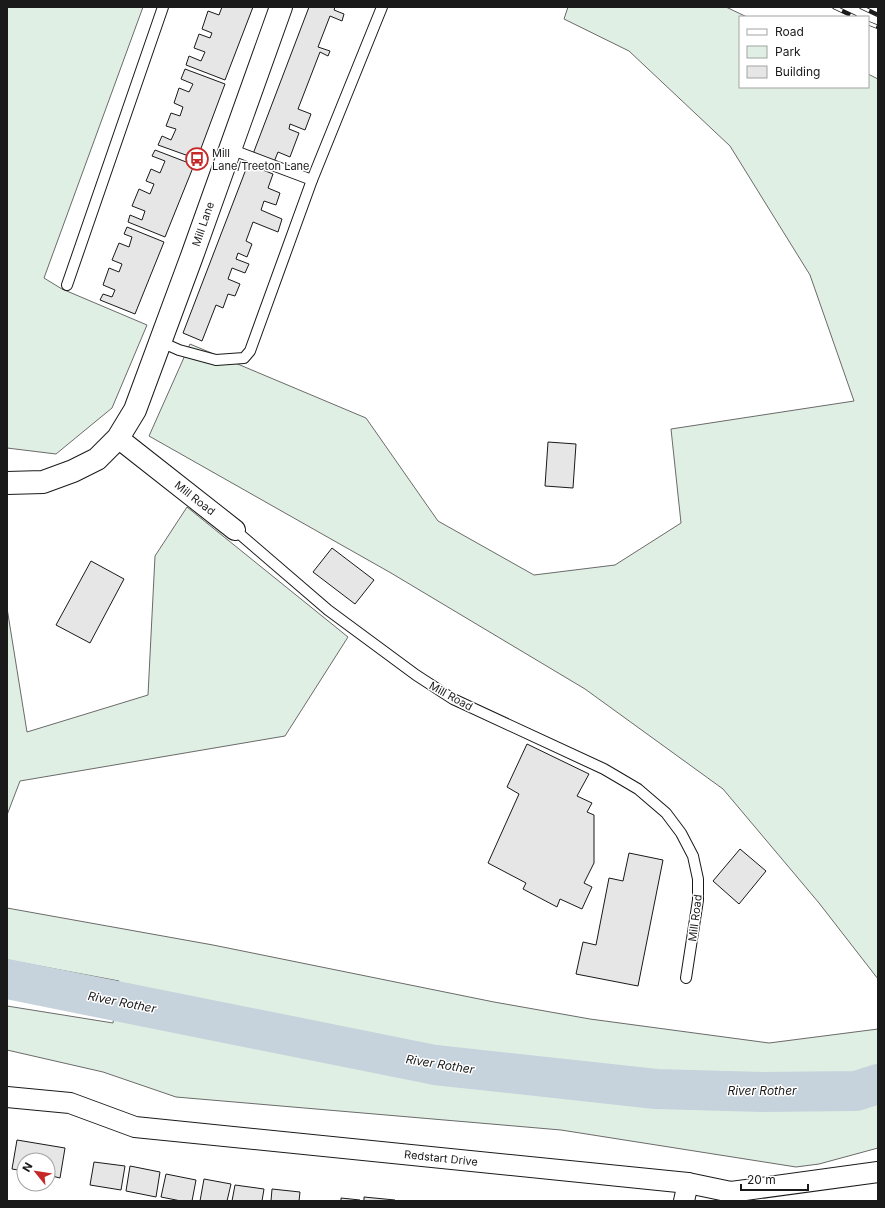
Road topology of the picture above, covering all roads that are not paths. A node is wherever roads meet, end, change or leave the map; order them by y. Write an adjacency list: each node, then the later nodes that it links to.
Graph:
1 (163, 7): 6 (lane)
2 (281, 7): 4 (main road, Mill Lane)
3 (382, 7): 5 (lane)
4 (230, 149): 5 (lane); 7 (main road, Mill Lane)
5 (312, 180): 7 (lane)
6 (67, 285)
7 (161, 342): 8 (main road, Mill Lane)
8 (118, 438): 9 (main road, Mill Lane); 10 (street, Mill Road)
9 (7, 483)
10 (235, 530): 11 (lane, Mill Road)
11 (686, 978)
12 (7, 1097): 14 (street, Redstart Drive)
13 (878, 1172): 14 (street, Redstart Drive)
14 (686, 1192)

